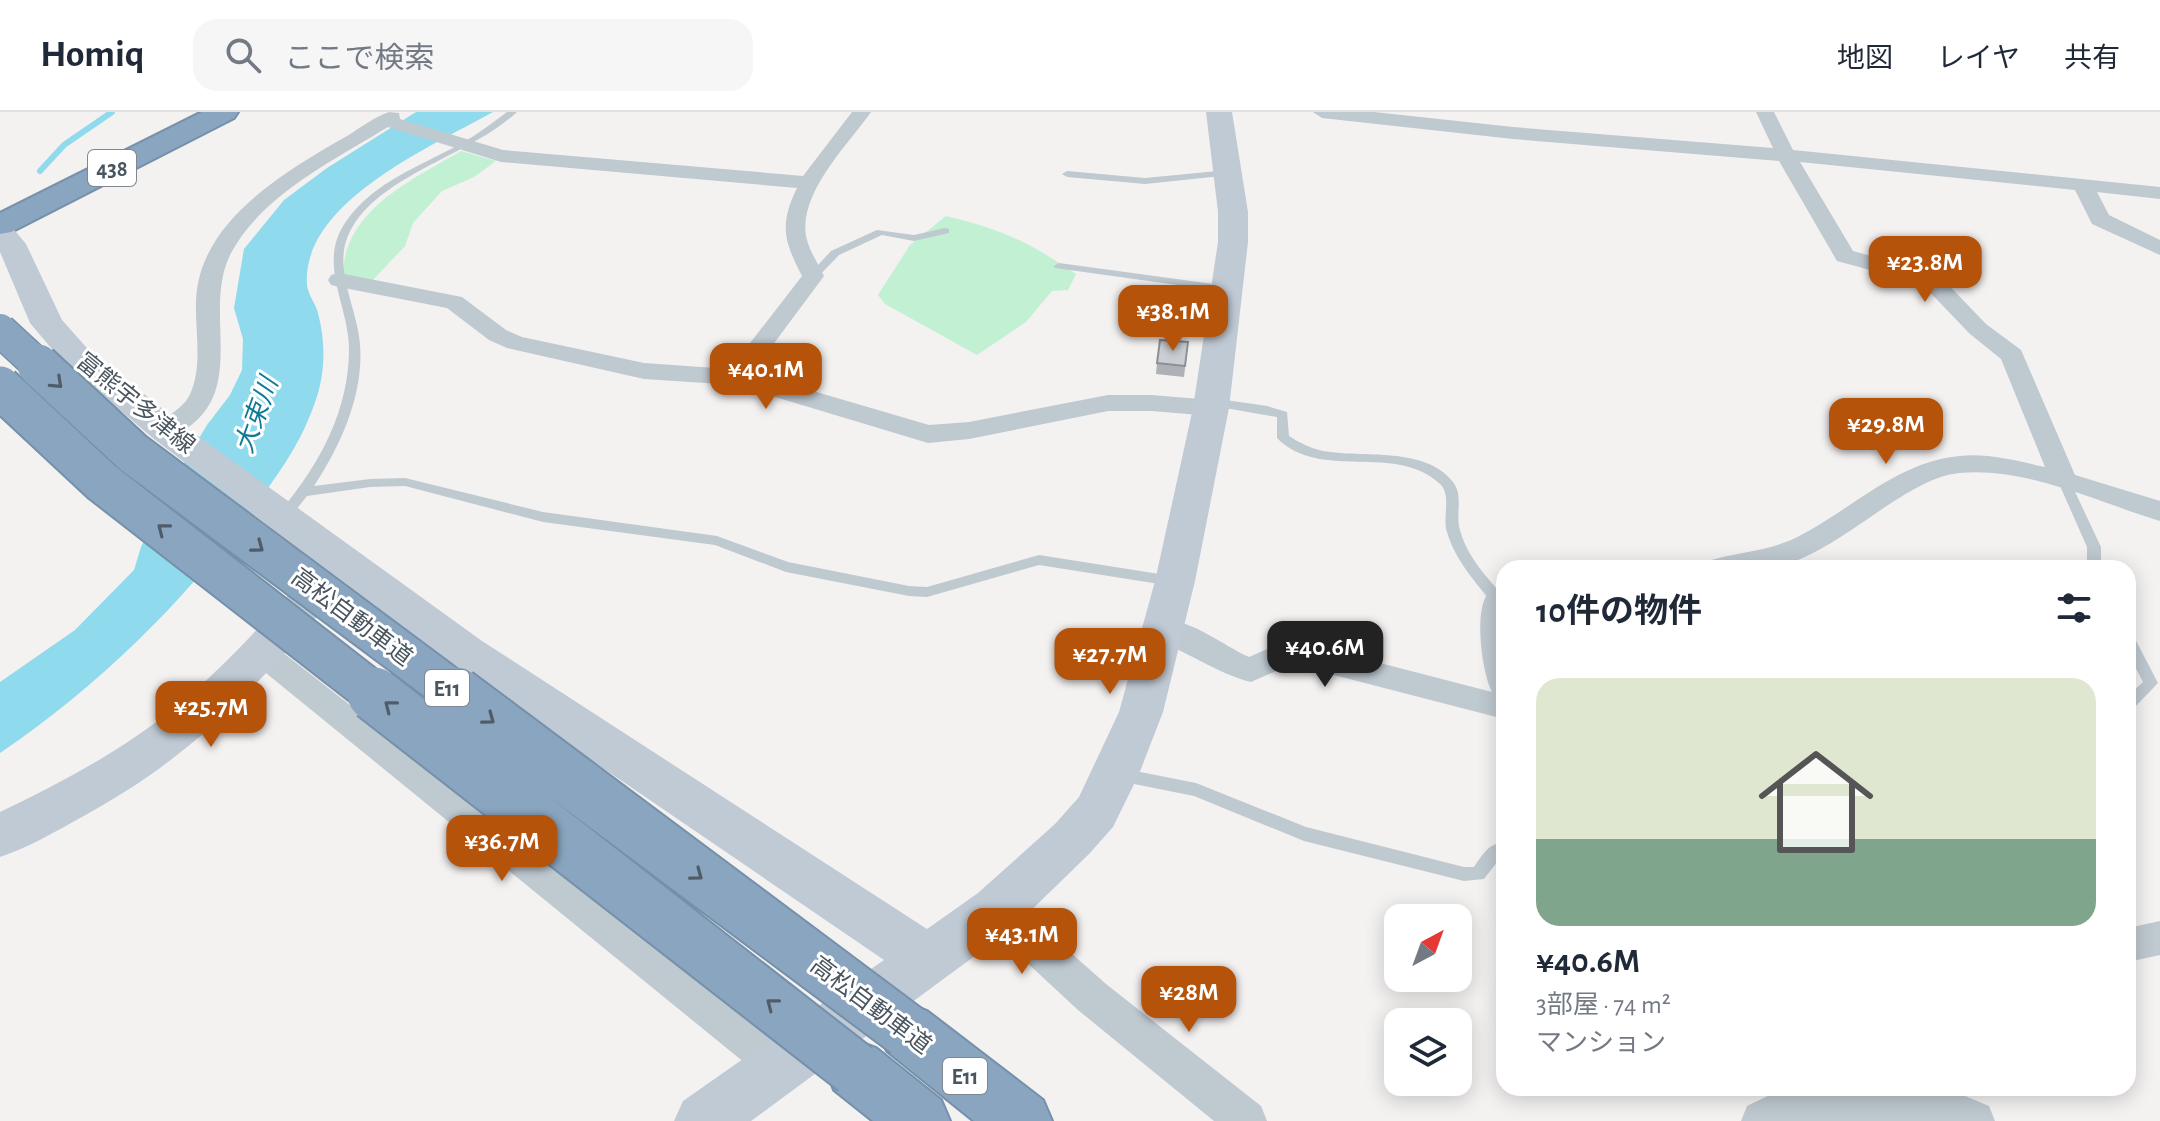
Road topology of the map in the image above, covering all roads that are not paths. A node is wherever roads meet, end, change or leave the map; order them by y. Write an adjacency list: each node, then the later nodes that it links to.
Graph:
1 (194, 112): 17 (highway, 438)
2 (224, 112): 18 (highway, 438)
3 (365, 112): 9 (street)
4 (513, 112): 10 (lane)
5 (862, 112): 14 (street)
6 (1219, 112): 12 (street)
7 (1322, 112): 11 (street)
8 (1765, 112): 11 (street)
9 (389, 121): 10 (street); 30 (street)
10 (456, 144): 14 (street); 24 (lane)
11 (1787, 157): 15 (street); 31 (street)
12 (1228, 173): 13 (lane); 25 (street)
13 (1067, 174)
14 (810, 183): 23 (street)
15 (2082, 184): 16 (street); 21 (street)
16 (2160, 193)
17 (0, 208)
18 (0, 225)
19 (945, 231): 23 (lane)
20 (0, 232): 30 (street, 富熊宇多津線)
21 (2160, 248)
22 (1059, 266): 25 (lane)
23 (813, 276): 27 (street)
24 (339, 280): 27 (street); 32 (lane)
25 (1229, 289): 29 (street)
26 (0, 330): 56 (highway, 高松自動車道 / E11, one-way to 56, bridge)
27 (737, 377): 29 (street)
28 (0, 387): 55 (highway, 高松自動車道 / E11, one-way to 28, bridge)
29 (1211, 405): 37 (street); 38 (lane)
30 (172, 434): 32 (street, 富熊宇多津線)
31 (2063, 479): 33 (street); 35 (street); 36 (lane)
32 (288, 507): 34 (street, 富熊宇多津線); 37 (lane)
33 (2160, 511)
34 (342, 560): 40 (street); 50 (street, 富熊宇多津線)
35 (1773, 560)
36 (2094, 560)
37 (1175, 581): 39 (street)
38 (1496, 594)
39 (1160, 630): 43 (street); 44 (street)
40 (261, 652): 45 (street); 51 (street)
41 (2136, 654): 42 (lane)
42 (2136, 697)
43 (1496, 705)
44 (1116, 774): 46 (lane); 47 (street)
45 (0, 836)
46 (1496, 850)
47 (996, 910): 50 (street); 57 (street)
48 (2160, 938): 49 (street)
49 (2136, 943)
50 (927, 959): 51 (street)
51 (781, 1067): 54 (street)
52 (1888, 1096): 58 (street)
53 (1917, 1096): 59 (street)
54 (720, 1116)
55 (920, 1121)
56 (1022, 1121)
57 (1246, 1121)
58 (1762, 1121)
59 (1974, 1121)

